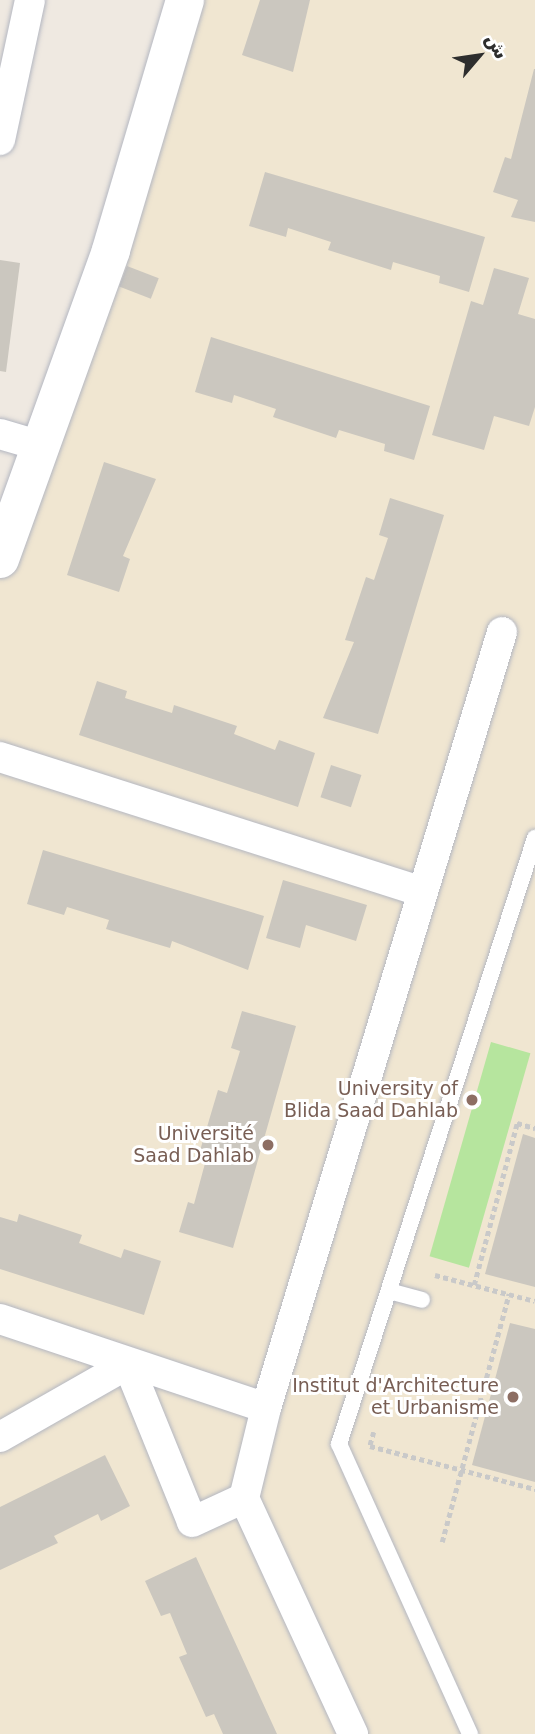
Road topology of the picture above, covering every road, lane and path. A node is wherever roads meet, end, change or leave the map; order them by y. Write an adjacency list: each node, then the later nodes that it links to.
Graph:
1 (30, 0): 3 (street)
2 (186, 0): 5 (street)
3 (0, 141)
4 (0, 434): 5 (street)
5 (41, 446): 6 (street)
6 (0, 559)
7 (502, 632): 10 (street)
8 (0, 757): 10 (street)
9 (535, 838): 13 (lane)
10 (421, 891): 19 (street)
11 (535, 1128): 12 (path)
12 (474, 1285): 14 (path); 15 (path)
13 (389, 1292): 15 (lane); 27 (lane)
14 (509, 1294): 16 (path); 22 (path)
15 (417, 1298)
16 (535, 1301)
17 (0, 1319): 18 (street)
18 (128, 1364): 19 (street); 21 (street); 24 (street)
19 (266, 1408): 24 (street)
20 (377, 1421): 22 (path)
21 (0, 1437)
22 (463, 1470): 23 (path); 25 (path)
23 (535, 1489)
24 (244, 1497): 26 (street)
25 (442, 1542)
26 (353, 1734)
27 (470, 1734)

